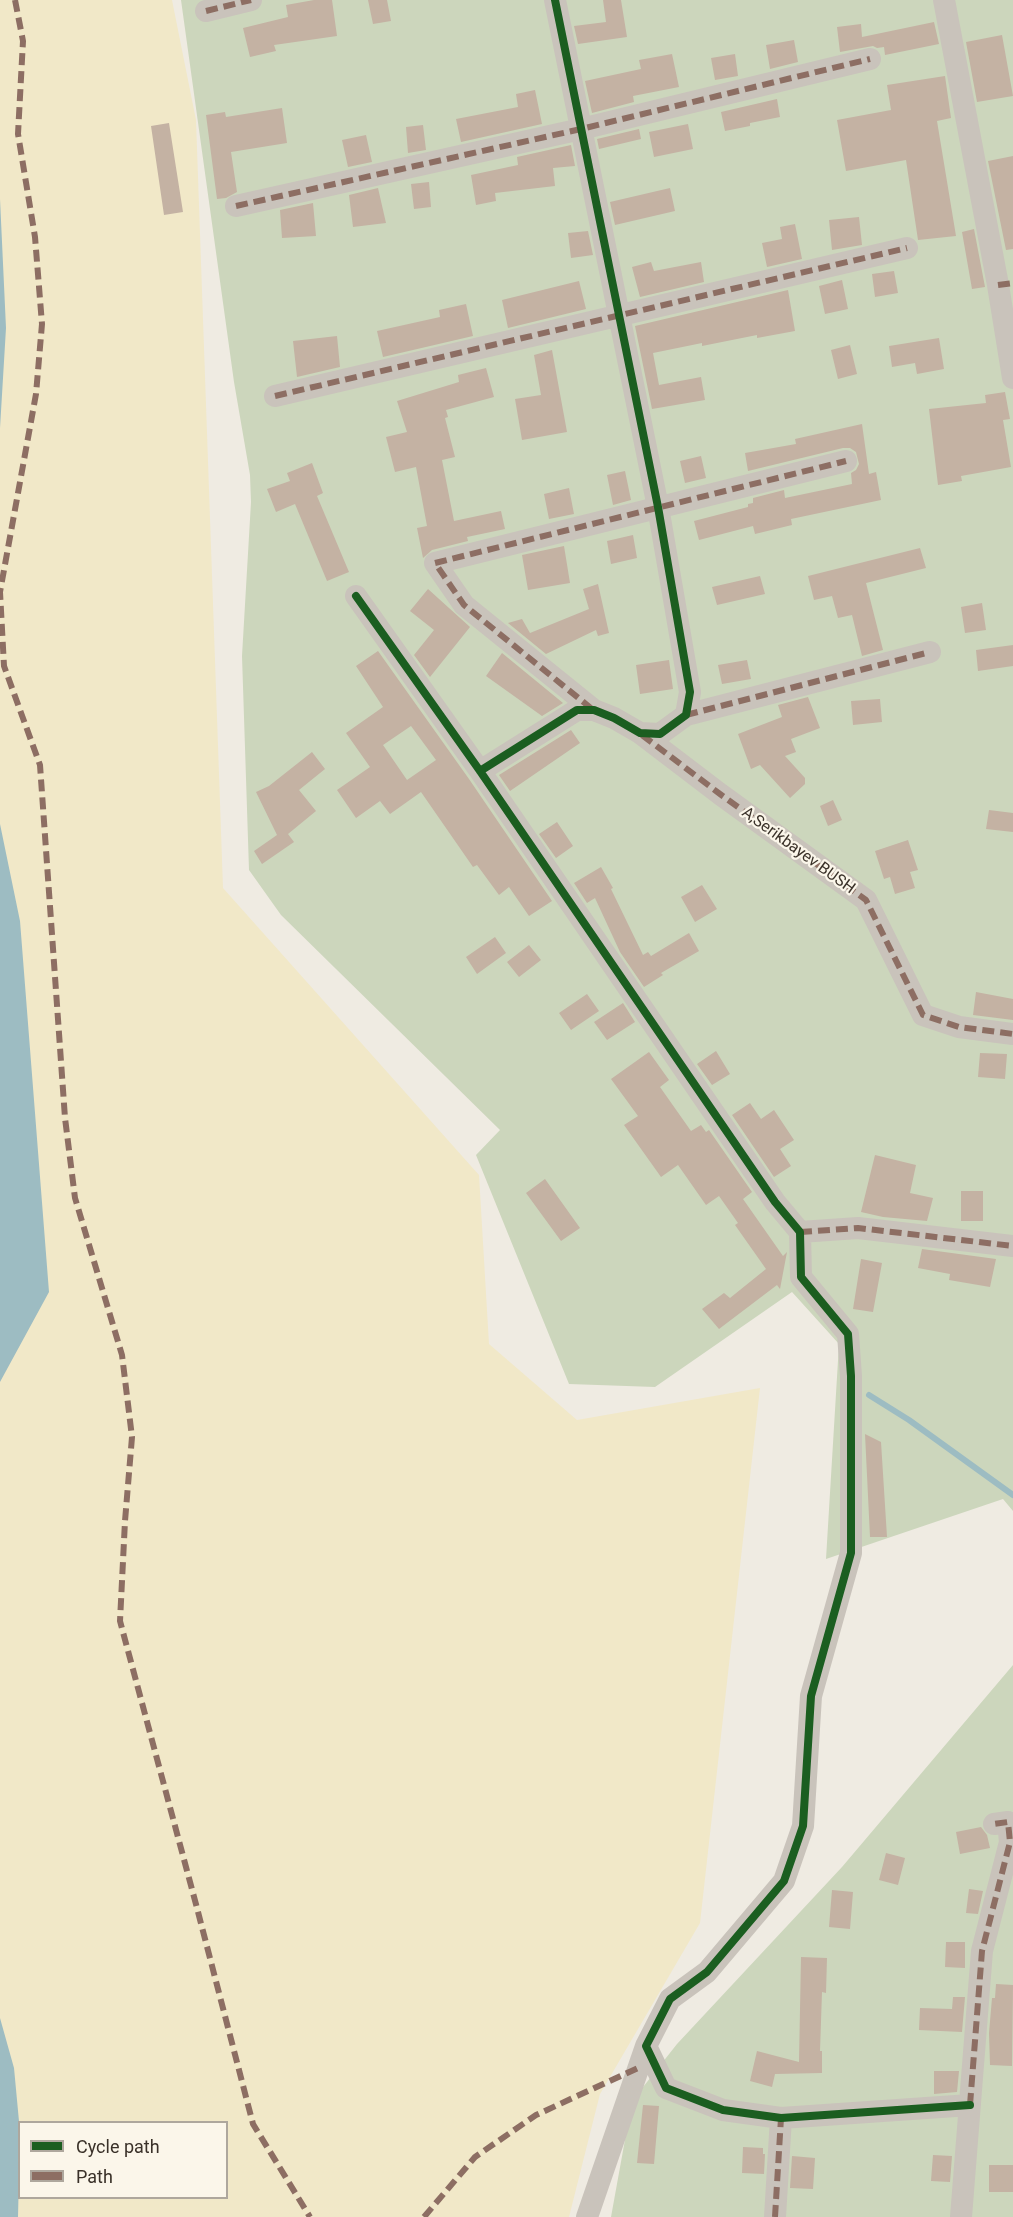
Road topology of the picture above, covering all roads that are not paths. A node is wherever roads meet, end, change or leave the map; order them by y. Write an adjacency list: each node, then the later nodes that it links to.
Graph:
1 (251, 0): 4 (street)
2 (555, 0): 6 (street)
3 (944, 0): 9 (street)
4 (206, 11)
5 (870, 59): 6 (street)
6 (581, 129): 7 (street); 10 (street)
7 (236, 206)
8 (907, 248): 10 (street)
9 (1005, 284): 11 (street)
10 (620, 316): 12 (street); 14 (street)
11 (1013, 378)
12 (275, 396)
13 (846, 461): 14 (street)
14 (658, 507): 17 (street, A,Serikbayev BUSH); 18 (street)
15 (356, 596): 20 (street)
16 (930, 652): 18 (street)
17 (594, 710): 19 (street, A,Serikbayev BUSH); 20 (street)
18 (686, 715): 19 (street)
19 (640, 733): 21 (street, A,Serikbayev BUSH)
20 (480, 771): 22 (street)
21 (1013, 1034)
22 (800, 1232): 23 (street); 25 (street)
23 (1013, 1246)
24 (994, 1824): 26 (street)
25 (646, 2046): 27 (street); 28 (street)
26 (970, 2105): 27 (street); 30 (street)
27 (781, 2118): 29 (street)
28 (587, 2217)
29 (775, 2217)
30 (961, 2217)

